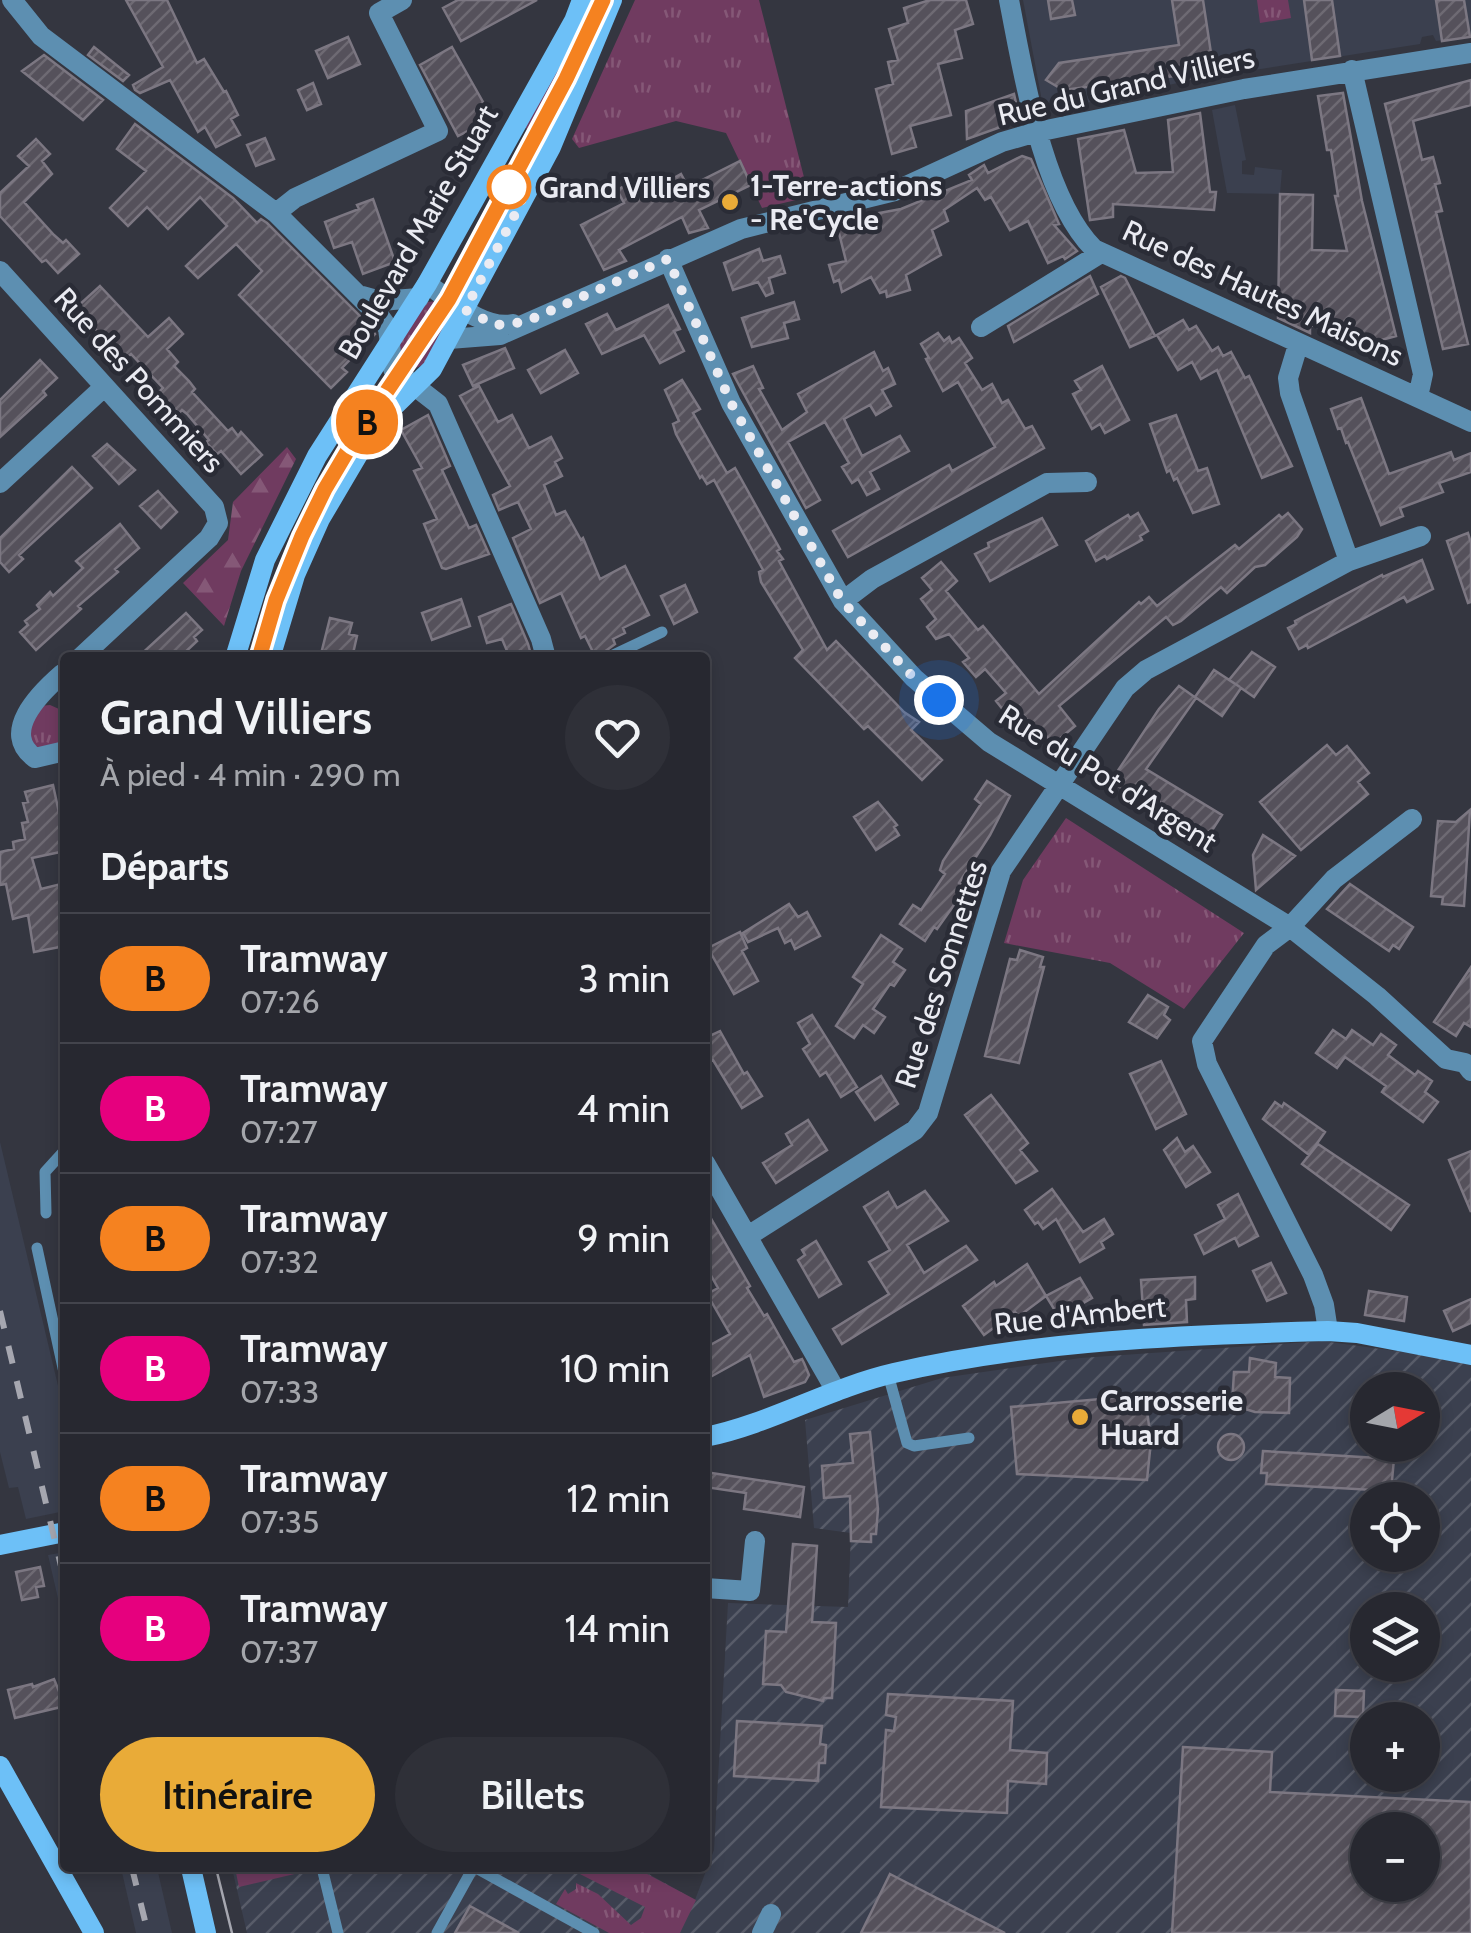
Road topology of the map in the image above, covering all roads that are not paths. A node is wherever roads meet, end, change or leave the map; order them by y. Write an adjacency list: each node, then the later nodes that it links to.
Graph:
1 (12, 0): 9 (street)
2 (402, 0): 9 (street)
3 (582, 0): 13 (main road, Boulevard Marie Stuart)
4 (612, 0): 15 (main road)
5 (1008, 0): 8 (street, Rue des Hautes Maisons)
6 (1471, 54): 7 (street, Rue du Grand Villiers)
7 (1352, 70): 8 (street, Rue du Grand Villiers); 23 (street)
8 (1036, 132): 10 (street, Rue des Hautes Maisons); 11 (street, Rue du Grand Villiers)
9 (276, 213): 14 (street)
10 (1101, 253): 17 (street); 20 (street, Rue des Hautes Maisons)
11 (668, 259): 16 (street, Rue du Grand Villiers); 29 (street, Rue du Pot d'Argent)
12 (0, 271): 22 (street, Rue des Pommiers)
13 (423, 291): 14 (street); 15 (street); 19 (main road, Boulevard Marie Stuart)
14 (360, 295): 19 (street)
15 (465, 310): 16 (street); 18 (main road)
16 (525, 322): 18 (street, Rue du Grand Villiers)
17 (981, 327)
18 (448, 339): 21 (main road)
19 (390, 341): 21 (street); 32 (main road, Boulevard Marie Stuart)
20 (1298, 345): 23 (street, Rue des Hautes Maisons); 28 (street)
21 (415, 385): 33 (main road); 34 (street)
22 (104, 387): 26 (street); 31 (street, Rue des Pommiers)
23 (1418, 397): 24 (street, Rue des Hautes Maisons)
24 (1471, 422)
25 (1088, 482): 29 (street)
26 (0, 484)
27 (1422, 536): 28 (street, Rue des Sonnettes)
28 (1349, 561): 38 (street, Rue des Sonnettes)
29 (842, 601): 38 (street, Rue du Pot d'Argent)
30 (662, 632): 35 (lane)
31 (86, 652)
32 (238, 652)
33 (272, 652)
34 (544, 652)
35 (620, 652)
36 (60, 680): 37 (street)
37 (60, 752)
38 (1058, 787): 40 (street, Rue du Pot d'Argent); 45 (street, Rue des Sonnettes)
39 (1412, 819): 40 (street)
40 (1290, 927): 41 (street, Rue du Pot d'Argent); 47 (street)
41 (1469, 1064)
42 (60, 1156): 44 (lane)
43 (711, 1188): 45 (street)
44 (46, 1213)
45 (748, 1236): 51 (street)
46 (37, 1248): 48 (lane)
47 (1328, 1331): 49 (main road, Rue d'Ambert); 50 (main road, Rue d'Ambert)
48 (60, 1354)
49 (1471, 1355)
50 (888, 1374): 51 (main road, Rue d'Ambert); 53 (lane)
51 (836, 1391): 52 (main road, Rue d'Ambert)
52 (710, 1435)
53 (969, 1438)
54 (60, 1533): 56 (main road)
55 (755, 1542): 57 (street)
56 (0, 1545)
57 (710, 1588)
58 (0, 1766): 63 (main road)
59 (192, 1872): 64 (main road)
60 (323, 1872): 65 (lane)
61 (473, 1872): 66 (lane)
62 (482, 1872): 67 (lane)
63 (94, 1933)
64 (206, 1933)
65 (338, 1933)
66 (437, 1933)
67 (594, 1933)

